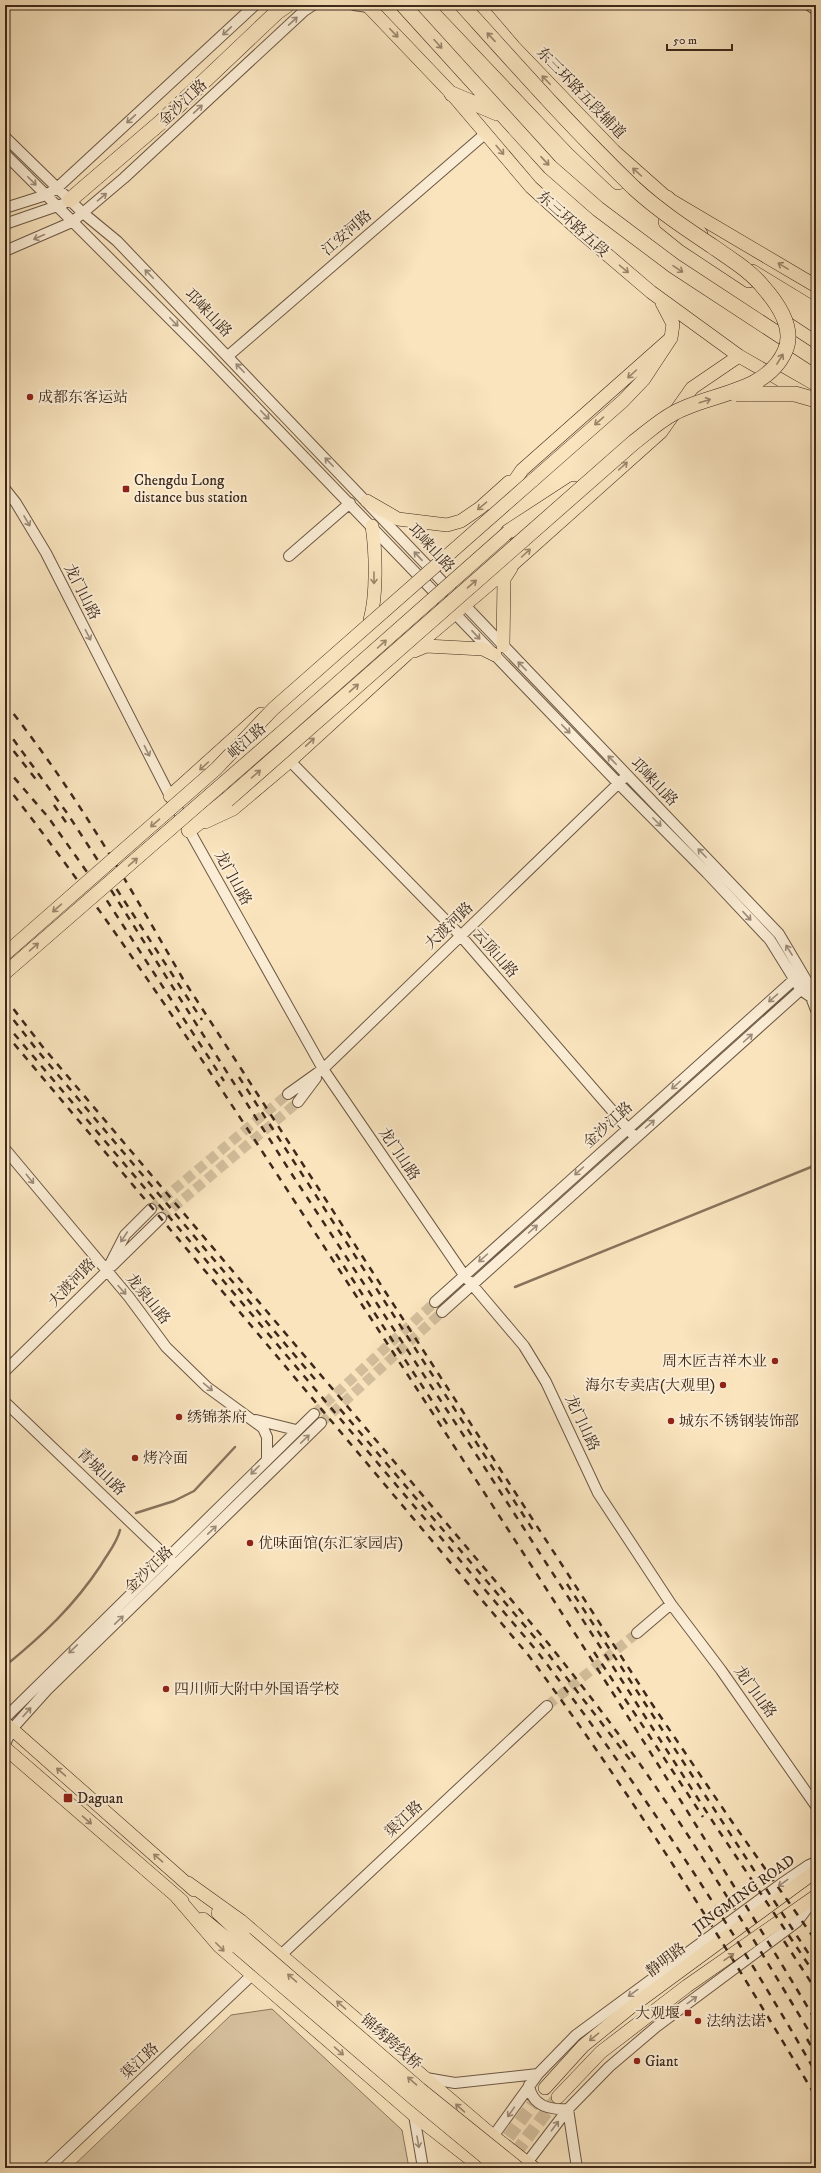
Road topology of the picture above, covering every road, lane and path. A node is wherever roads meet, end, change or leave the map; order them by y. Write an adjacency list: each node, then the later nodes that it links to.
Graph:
1 (255, 5): 17 (street, 金沙江路, one-way to 17)
2 (313, 5): 22 (street, 金沙江路, one-way to 2)
3 (354, 5): 9 (street)
4 (403, 5): 13 (highway, 东三环路五段, one-way to 13)
5 (446, 5): 26 (highway)
6 (462, 5): 26 (highway, one-way to 6, bridge)
7 (478, 5): 19 (main road, 东三环路五段辅道, one-way to 7)
8 (809, 5): 11 (street)
9 (367, 6): 12 (main road, 东三环路五段, one-way to 12)
10 (282, 7): 20 (highway)
11 (816, 10)
12 (452, 94): 13 (highway); 14 (main road, 东三环路五段)
13 (501, 115): 34 (highway, 东三环路五段, one-way to 34)
14 (486, 133): 28 (main road, 东三环路五段, one-way to 28); 32 (street, 江安河路)
15 (5, 137): 17 (street, 邛崃山路)
16 (5, 154): 18 (street, 邛崃山路, one-way to 18)
17 (57, 188): 18 (street, 金沙江路); 20 (street, 邛崃山路)
18 (46, 195): 20 (street, 邛崃山路); 21 (street, 金沙江路)
19 (666, 198): 26 (highway); 27 (main road, one-way to 19)
20 (64, 204): 22 (street, 邛崃山路); 23 (street, 邛崃山路); 24 (street)
21 (5, 208)
22 (83, 213): 23 (street, 金沙江路); 32 (street, 邛崃山路, one-way to 22)
23 (72, 222): 25 (street, one-way to 25); 41 (street, 邛崃山路, one-way to 41)
24 (5, 224)
25 (5, 251)
26 (733, 265): 29 (highway, bridge); 30 (highway); 35 (highway, one-way to 26, bridge)
27 (816, 286)
28 (651, 292): 31 (main road); 33 (main road, 东三环路五段)
29 (816, 311)
30 (816, 325)
31 (671, 338): 37 (main road, one-way to 37); 57 (main road, 岷江路, one-way to 57, bridge)
32 (228, 356): 40 (street, 邛崃山路, one-way to 32)
33 (739, 356): 36 (main road, 东三环路五段); 45 (main road, one-way to 33)
34 (816, 358)
35 (725, 394): 36 (highway, bridge); 38 (highway, one-way to 35, bridge)
36 (816, 400)
37 (522, 470): 40 (main road, one-way to 40); 46 (main road)
38 (599, 472): 43 (highway, bridge); 55 (highway, one-way to 38, bridge)
39 (5, 488): 54 (street, 龙门山路, one-way to 54)
40 (367, 501): 46 (street, 邛崃山路, one-way to 40)
41 (350, 503): 42 (street, 邛崃山路); 44 (street)
42 (372, 526): 46 (street, 邛崃山路); 48 (main road, one-way to 48)
43 (508, 532): 59 (main road, 岷江路, one-way to 43, bridge)
44 (289, 556)
45 (512, 565): 47 (main road); 49 (main road)
46 (424, 571): 47 (street, 邛崃山路); 48 (main road)
47 (460, 609): 49 (street, 邛崃山路); 50 (main road)
48 (370, 620): 54 (main road, one-way to 54)
49 (499, 651): 50 (main road); 52 (street, 邛崃山路, one-way to 49); 53 (street, 邛崃山路, one-way to 53)
50 (407, 654): 51 (main road, one-way to 50)
51 (290, 761): 55 (main road); 56 (street, 云顶山路)
52 (627, 776): 53 (street, 大渡河路); 58 (street, 邛崃山路, one-way to 52)
53 (618, 783): 56 (street, 大渡河路); 60 (street, 邛崃山路, one-way to 60)
54 (170, 796): 55 (street, 龙门山路)
55 (189, 830): 65 (street, 龙门山路)
56 (460, 935): 65 (street, 大渡河路); 68 (street, 云顶山路)
57 (5, 954)
58 (803, 972): 60 (street, 金沙江路); 61 (street, 邛崃山路)
59 (5, 973)
60 (794, 980): 62 (street, 邛崃山路); 68 (street, 金沙江路, one-way to 68)
61 (808, 982): 62 (street, 金沙江路); 63 (street, 邛崃山路)
62 (800, 990): 63 (street, 邛崃山路); 69 (street, 金沙江路, one-way to 62)
63 (811, 997): 64 (street, 邛崃山路)
64 (816, 1010)
65 (323, 1069): 66 (street, 大渡河路); 67 (street); 74 (street, 龙门山路)
66 (288, 1094)
67 (298, 1102)
68 (628, 1128): 69 (street, 云顶山路); 74 (street, 金沙江路, one-way to 74)
69 (635, 1137): 75 (street, 金沙江路, one-way to 69)
70 (5, 1149): 73 (street, 龙泉山路, one-way to 73)
71 (151, 1209): 73 (street, 大渡河路, one-way to 73)
72 (161, 1218): 73 (street)
73 (106, 1272): 78 (street, 大渡河路); 81 (street, 龙泉山路, one-way to 81)
74 (464, 1275): 75 (street, 龙门山路); 76 (street, 金沙江路)
75 (472, 1284): 77 (street, 金沙江路); 87 (street, 龙门山路)
76 (435, 1302)
77 (442, 1312)
78 (5, 1371)
79 (5, 1402): 85 (street, 青城山路)
80 (314, 1414): 83 (street, 金沙江路)
81 (250, 1419): 83 (street); 84 (street, 龙泉山路)
82 (321, 1423): 86 (street, 金沙江路, one-way to 82)
83 (296, 1430): 84 (street, 金沙江路)
84 (267, 1458): 85 (street, 金沙江路, one-way to 85)
85 (168, 1557): 86 (street, 青城山路); 90 (street, 金沙江路, one-way to 90)
86 (176, 1565): 90 (street, 金沙江路, one-way to 86)
87 (671, 1604): 88 (street); 93 (street, 龙门山路)
88 (637, 1633)
89 (547, 1706): 100 (street, 渠江路)
90 (7, 1723): 91 (street, 金沙江路); 96 (main road, one-way to 90)
91 (5, 1744)
92 (5, 1748): 97 (main road, one-way to 97)
93 (816, 1806)
94 (816, 1862): 102 (street, JINGMING ROAD, one-way to 102)
95 (816, 1871): 105 (main road, 静明路, one-way to 105)
96 (188, 1884): 99 (main road); 100 (main road)
97 (176, 1896): 99 (main road); 101 (main road, one-way to 101)
98 (816, 1897): 106 (main road, one-way to 98); 107 (street, one-way to 98)
99 (241, 1942): 111 (main road, 锦绣跨线桥, one-way to 99, bridge); 114 (main road, 锦绣跨线桥, bridge)
100 (282, 1954): 103 (main road, one-way to 100)
101 (252, 1975): 108 (main road, one-way to 108); 112 (street, 渠江路)
102 (538, 2074): 103 (street); 104 (street, JINGMING ROAD)
103 (426, 2078): 109 (main road, one-way to 103)
104 (529, 2085): 107 (street); 109 (street, JINGMING ROAD, one-way to 109)
105 (545, 2088)
106 (558, 2097)
107 (568, 2109): 111 (street, one-way to 107); 115 (street)
108 (414, 2115): 110 (main road); 113 (street, one-way to 113)
109 (494, 2136): 110 (street, JINGMING ROAD); 111 (main road)
110 (476, 2166)
111 (525, 2167)
112 (48, 2168)
113 (423, 2168)
114 (498, 2168)
115 (577, 2168)

